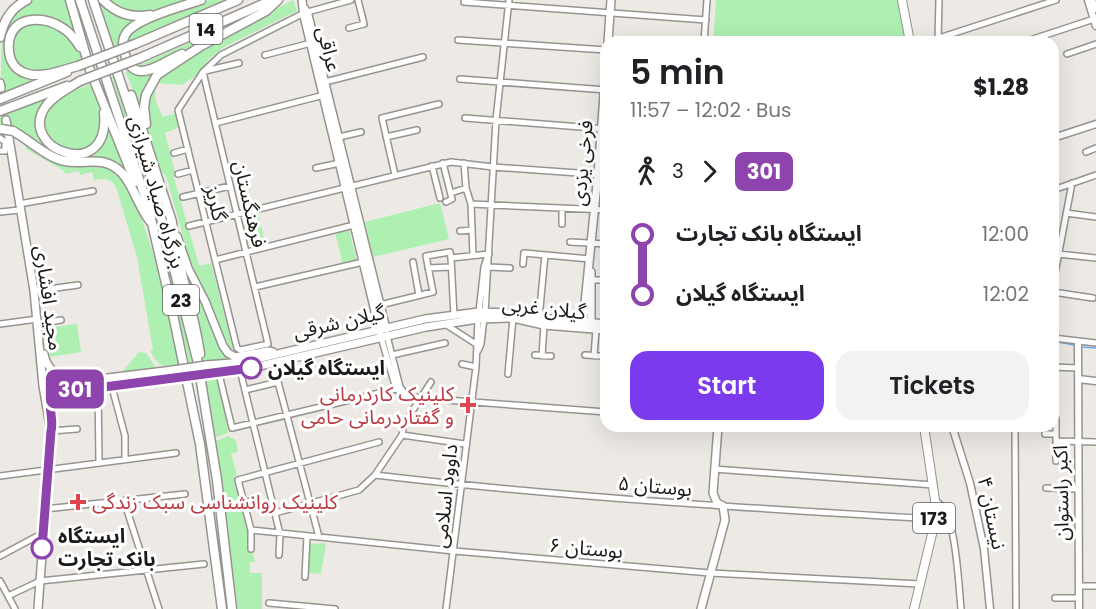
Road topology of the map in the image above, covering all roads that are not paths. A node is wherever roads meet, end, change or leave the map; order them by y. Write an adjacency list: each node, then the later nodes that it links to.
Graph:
1 (27, 0): 33 (highway)
2 (70, 0): 41 (highway)
3 (80, 0): 112 (highway, بزرگراه صیاد شیرازی / 23)
4 (93, 0): 47 (highway, بزرگراه صیاد شیرازی / 23)
5 (104, 0): 23 (highway)
6 (201, 0): 23 (highway)
7 (238, 0): 45 (highway, 14, bridge)
8 (272, 0): 49 (highway, 14, bridge)
9 (278, 0): 38 (highway)
10 (351, 0): 20 (street, گلریز)
11 (358, 0): 26 (street)
12 (611, 0): 22 (main road)
13 (707, 0): 24 (street)
14 (902, 0): 29 (main road)
15 (939, 0): 30 (street)
16 (1056, 0): 31 (street)
17 (1090, 0): 21 (street); 25 (street)
18 (464, 2): 19 (street)
19 (509, 3): 22 (street); 36 (street, داوود اسلامی)
20 (304, 7): 35 (main road, عراقی); 46 (street, گلریز); 51 (main road, عراقی)
21 (1096, 9)
22 (610, 13): 24 (street); 27 (main road)
23 (162, 14): 38 (highway)
24 (706, 20): 28 (street)
25 (1095, 23): 32 (street)
26 (349, 28)
27 (608, 36)
28 (705, 36)
29 (909, 36)
30 (938, 36)
31 (950, 36)
32 (1046, 36)
33 (0, 38)
34 (458, 40): 36 (street)
35 (310, 43): 42 (street); 55 (main road, عراقی)
36 (504, 43): 39 (street); 52 (street, داوود اسلامی)
37 (1096, 44): 40 (street)
38 (201, 46): 73 (highway)
39 (600, 50)
40 (1067, 54)
41 (85, 55): 45 (highway); 57 (highway)
42 (265, 55)
43 (423, 57): 51 (street)
44 (239, 63): 46 (street)
45 (78, 66): 56 (highway, 14)
46 (203, 72): 63 (street, فرهنگستان); 75 (street, گلریز)
47 (119, 74): 73 (highway); 183 (highway, بزرگراه صیاد شیرازی / 23)
48 (460, 80): 52 (street)
49 (80, 81): 57 (highway); 59 (highway, 14)
50 (0, 82): 53 (main road)
51 (325, 82): 55 (main road, عراقی)
52 (500, 82): 54 (street); 62 (street, داوود اسلامی)
53 (1, 88)
54 (600, 90)
55 (326, 94): 63 (street); 71 (main road, عراقی); 79 (main road, عراقی)
56 (0, 99)
57 (102, 102): 112 (highway)
58 (439, 105): 72 (street)
59 (0, 111)
60 (465, 118): 62 (street)
61 (6, 120): 69 (main road, مجید افشاری)
62 (496, 120): 65 (street); 83 (street, داوود اسلامی)
63 (216, 123): 92 (street, فرهنگستان)
64 (1096, 124): 70 (street)
65 (600, 129)
66 (417, 130): 72 (street)
67 (0, 132): 69 (highway, bridge); 76 (street)
68 (362, 132): 71 (street)
69 (11, 133): 102 (main road, مجید افشاری); 112 (highway)
70 (1059, 136)
71 (339, 137): 93 (main road, عراقی)
72 (386, 137): 88 (street)
73 (149, 145): 111 (highway)
74 (1096, 148): 77 (street)
75 (188, 149): 78 (street); 85 (street, گلریز)
76 (3, 151)
77 (1086, 152)
78 (174, 153)
79 (339, 163): 84 (street); 93 (main road, عراقی)
80 (443, 163): 81 (street); 82 (street); 98 (street)
81 (464, 163): 83 (street); 94 (street)
82 (432, 166): 88 (street); 98 (street)
83 (493, 167): 87 (street); 101 (street, داوود اسلامی)
84 (316, 168)
85 (193, 170): 86 (street); 97 (street, گلریز)
86 (178, 174)
87 (600, 174)
88 (395, 175): 93 (street)
89 (1096, 176): 90 (street)
90 (1072, 183): 95 (street); 107 (street)
91 (600, 184): 104 (main road, فرخی یزدی)
92 (230, 186): 97 (street); 108 (street, فرهنگستان)
93 (348, 187): 108 (street); 114 (main road, عراقی); 146 (main road, عراقی)
94 (466, 188): 98 (street); 100 (street)
95 (1059, 188)
96 (93, 191): 102 (street)
97 (198, 193): 99 (street); 110 (street, گلریز)
98 (451, 193)
99 (183, 197)
100 (471, 204): 101 (street); 116 (street)
101 (491, 205): 103 (street); 123 (street, داوود اسلامی)
102 (19, 207): 106 (street); 142 (main road, مجید افشاری)
103 (562, 208): 104 (street); 113 (street)
104 (595, 210): 105 (street); 119 (main road, فرخی یزدی)
105 (600, 210)
106 (0, 212)
107 (1066, 213): 109 (street); 121 (street)
108 (237, 214): 110 (street); 122 (street, فرهنگستان)
109 (1096, 217)
110 (206, 221): 115 (street); 130 (street, گلریز)
111 (172, 222): 173 (main road); 183 (highway)
112 (152, 224): 269 (highway, بزرگراه صیاد شیرازی / 23)
113 (562, 224)
114 (354, 225): 122 (street); 131 (main road, عراقی)
115 (189, 226)
116 (472, 230): 117 (street); 125 (street)
117 (460, 231)
118 (570, 242): 119 (street)
119 (592, 243): 120 (street); 129 (main road, فرخی یزدی)
120 (600, 244)
121 (1060, 245): 124 (street)
122 (246, 251): 130 (street); 141 (street, فرهنگستان)
123 (489, 254): 125 (street); 135 (street, داوود اسلامی); 147 (street, داوود اسلامی)
124 (1059, 254): 128 (street)
125 (473, 255): 127 (street)
126 (545, 255): 129 (street); 133 (street); 150 (street)
127 (451, 258): 134 (street); 136 (street)
128 (1096, 258)
129 (590, 259): 138 (main road, فرخی یزدی); 155 (main road, فرخی یزدی)
130 (215, 260): 168 (street, گلریز)
131 (363, 262): 141 (street); 159 (main road, عراقی)
132 (413, 262): 144 (street)
133 (523, 264)
134 (451, 267): 136 (street); 148 (street)
135 (489, 267): 137 (street); 147 (street, داوود اسلامی)
136 (428, 268): 144 (street)
137 (510, 268)
138 (592, 280): 139 (street); 158 (main road, فرخی یزدی)
139 (600, 280)
140 (78, 285): 142 (street)
141 (255, 287): 168 (street, فرهنگستان)
142 (34, 291): 153 (main road, مجید افشاری)
143 (1059, 293): 145 (street)
144 (419, 295): 146 (street)
145 (1093, 298)
146 (380, 305): 159 (main road, عراقی)
147 (482, 315): 148 (main road, گیلان شرقی); 149 (main road, گیلان غربی); 150 (main road, گیلان غربی); 154 (main road, گیلان شرقی); 169 (street, داوود اسلامی); 172 (street, داوود اسلامی)
148 (454, 316): 159 (main road, گیلان شرقی)
149 (513, 318): 156 (main road, گیلان غربی); 188 (street)
150 (539, 318): 155 (main road, گیلان غربی)
151 (61, 320): 153 (street)
152 (0, 324): 153 (street)
153 (38, 324): 194 (main road); 196 (main road, مجید افشاری)
154 (445, 324): 162 (main road, گیلان شرقی); 169 (street)
155 (580, 324): 156 (main road, گیلان غربی); 158 (main road, گیلان غربی)
156 (544, 325): 177 (street)
157 (600, 325): 158 (main road, گیلان غربی)
158 (593, 327): 160 (main road, گیلان غربی); 179 (street)
159 (382, 328): 161 (main road, گیلان شرقی); 162 (main road)
160 (600, 329)
161 (369, 331): 164 (main road); 166 (main road, گیلان شرقی)
162 (384, 337): 164 (main road, گیلان شرقی); 174 (street); 195 (street)
163 (1059, 339): 165 (street)
164 (372, 340): 171 (main road, گیلان شرقی)
165 (1078, 342): 170 (street); 186 (street, اکبر راستوان)
166 (322, 343): 171 (main road); 173 (main road, گیلان شرقی)
167 (445, 343): 174 (street)
168 (268, 344)
169 (476, 344): 172 (street, داوود اسلامی)
170 (1096, 344)
171 (324, 351): 181 (main road, گیلان شرقی)
172 (478, 351): 184 (street, داوود اسلامی)
173 (279, 353): 183 (main road, گیلان شرقی)
174 (392, 355): 200 (street)
175 (535, 355): 177 (street)
176 (585, 355): 179 (street)
177 (542, 356): 178 (street)
178 (551, 356)
179 (594, 356): 180 (street)
180 (600, 356)
181 (273, 363): 187 (main road, گیلان شرقی); 192 (street)
182 (462, 364): 184 (street)
183 (204, 367): 187 (main road, گیلان شرقی); 194 (main road, bridge); 270 (highway, بزرگراه صیاد شیرازی / 23)
184 (476, 367): 202 (street, داوود اسلامی)
185 (1059, 367): 186 (street)
186 (1078, 368): 190 (street, اکبر راستوان)
187 (240, 370): 197 (street)
188 (508, 374)
189 (220, 378): 205 (street)
190 (1078, 379): 191 (street); 217 (street, اکبر راستوان)
191 (1096, 381)
192 (278, 382): 197 (street); 204 (street)
193 (431, 382): 201 (street)
194 (98, 384): 196 (main road); 198 (main road); 223 (street)
195 (396, 389): 200 (street); 204 (street)
196 (44, 390): 198 (main road); 207 (main road, مجید افشاری)
197 (245, 390): 205 (street)
198 (59, 391): 207 (main road)
199 (113, 391): 221 (street)
200 (406, 395): 201 (street)
201 (420, 398): 202 (street); 214 (street)
202 (471, 402): 203 (street); 219 (street, داوود اسلامی)
203 (600, 412)
204 (286, 414): 205 (street); 224 (street)
205 (253, 423): 227 (street)
206 (77, 429): 207 (street)
207 (51, 431): 225 (main road, مجید افشاری)
208 (717, 432): 226 (main road)
209 (925, 432): 231 (main road, 173)
210 (954, 432): 276 (street, نیستان ۴)
211 (1015, 432): 277 (street)
212 (1045, 434): 213 (street)
213 (1056, 434): 215 (street)
214 (402, 435): 219 (street); 228 (street)
215 (1056, 441): 217 (street); 222 (street)
216 (379, 442): 224 (street)
217 (1077, 442): 218 (street); 233 (street, اکبر راستوان)
218 (1096, 442)
219 (465, 444): 230 (street, داوود اسلامی)
220 (176, 453): 221 (street)
221 (125, 459): 223 (street)
222 (1056, 461)
223 (99, 463): 225 (street)
224 (300, 464): 227 (street); 239 (street)
225 (48, 469): 229 (street); 241 (main road, مجید افشاری)
226 (714, 469): 231 (street); 240 (main road)
227 (265, 472): 238 (street); 242 (street)
228 (375, 475): 230 (street, بوستان ۵); 239 (street)
229 (0, 476)
230 (461, 485): 240 (street, بوستان ۵); 250 (street, داوود اسلامی)
231 (934, 485): 236 (main road, 173)
232 (1046, 488): 233 (street)
233 (1078, 489): 260 (street, اکبر راستوان)
234 (185, 494): 237 (street)
235 (257, 500): 238 (street)
236 (935, 500): 243 (main road, 173); 275 (street)
237 (124, 501): 241 (street); 254 (street)
238 (244, 503): 244 (street)
239 (310, 504): 242 (street); 248 (street)
240 (723, 506): 243 (street, بوستان ۵); 255 (main road)
241 (45, 509): 245 (main road, مجید افشاری)
242 (275, 513): 246 (street)
243 (934, 519): 259 (main road, 173)
244 (251, 530): 246 (street, بوستان ۶); 249 (street)
245 (43, 533): 252 (street); 258 (main road, مجید افشاری)
246 (280, 534): 247 (street, بوستان ۶); 251 (street)
247 (307, 536): 248 (street, بوستان ۶); 256 (street)
248 (319, 537): 250 (street, بوستان ۶)
249 (251, 549)
250 (454, 551): 255 (street, بوستان ۶); 272 (street, داوود اسلامی)
251 (279, 555)
252 (0, 556)
253 (204, 564): 254 (street)
254 (146, 570): 258 (street); 268 (street)
255 (710, 573): 259 (street, بوستان ۶); 273 (main road)
256 (305, 577)
257 (0, 581): 262 (street)
258 (40, 581): 262 (street); 267 (main road, مجید افشاری)
259 (920, 584): 274 (main road, 173)
260 (1079, 586): 261 (street); 264 (street, اکبر راستوان)
261 (1096, 586)
262 (8, 596): 266 (street)
263 (1055, 598): 264 (street)
264 (1079, 598): 278 (street, اکبر راستوان)
265 (269, 603): 271 (street)
266 (15, 609)
267 (38, 609)
268 (159, 609)
269 (222, 609)
270 (232, 609)
271 (335, 609)
272 (446, 609)
273 (701, 609)
274 (914, 609)
275 (961, 609)
276 (990, 609)
277 (1016, 609)
278 (1079, 609)

